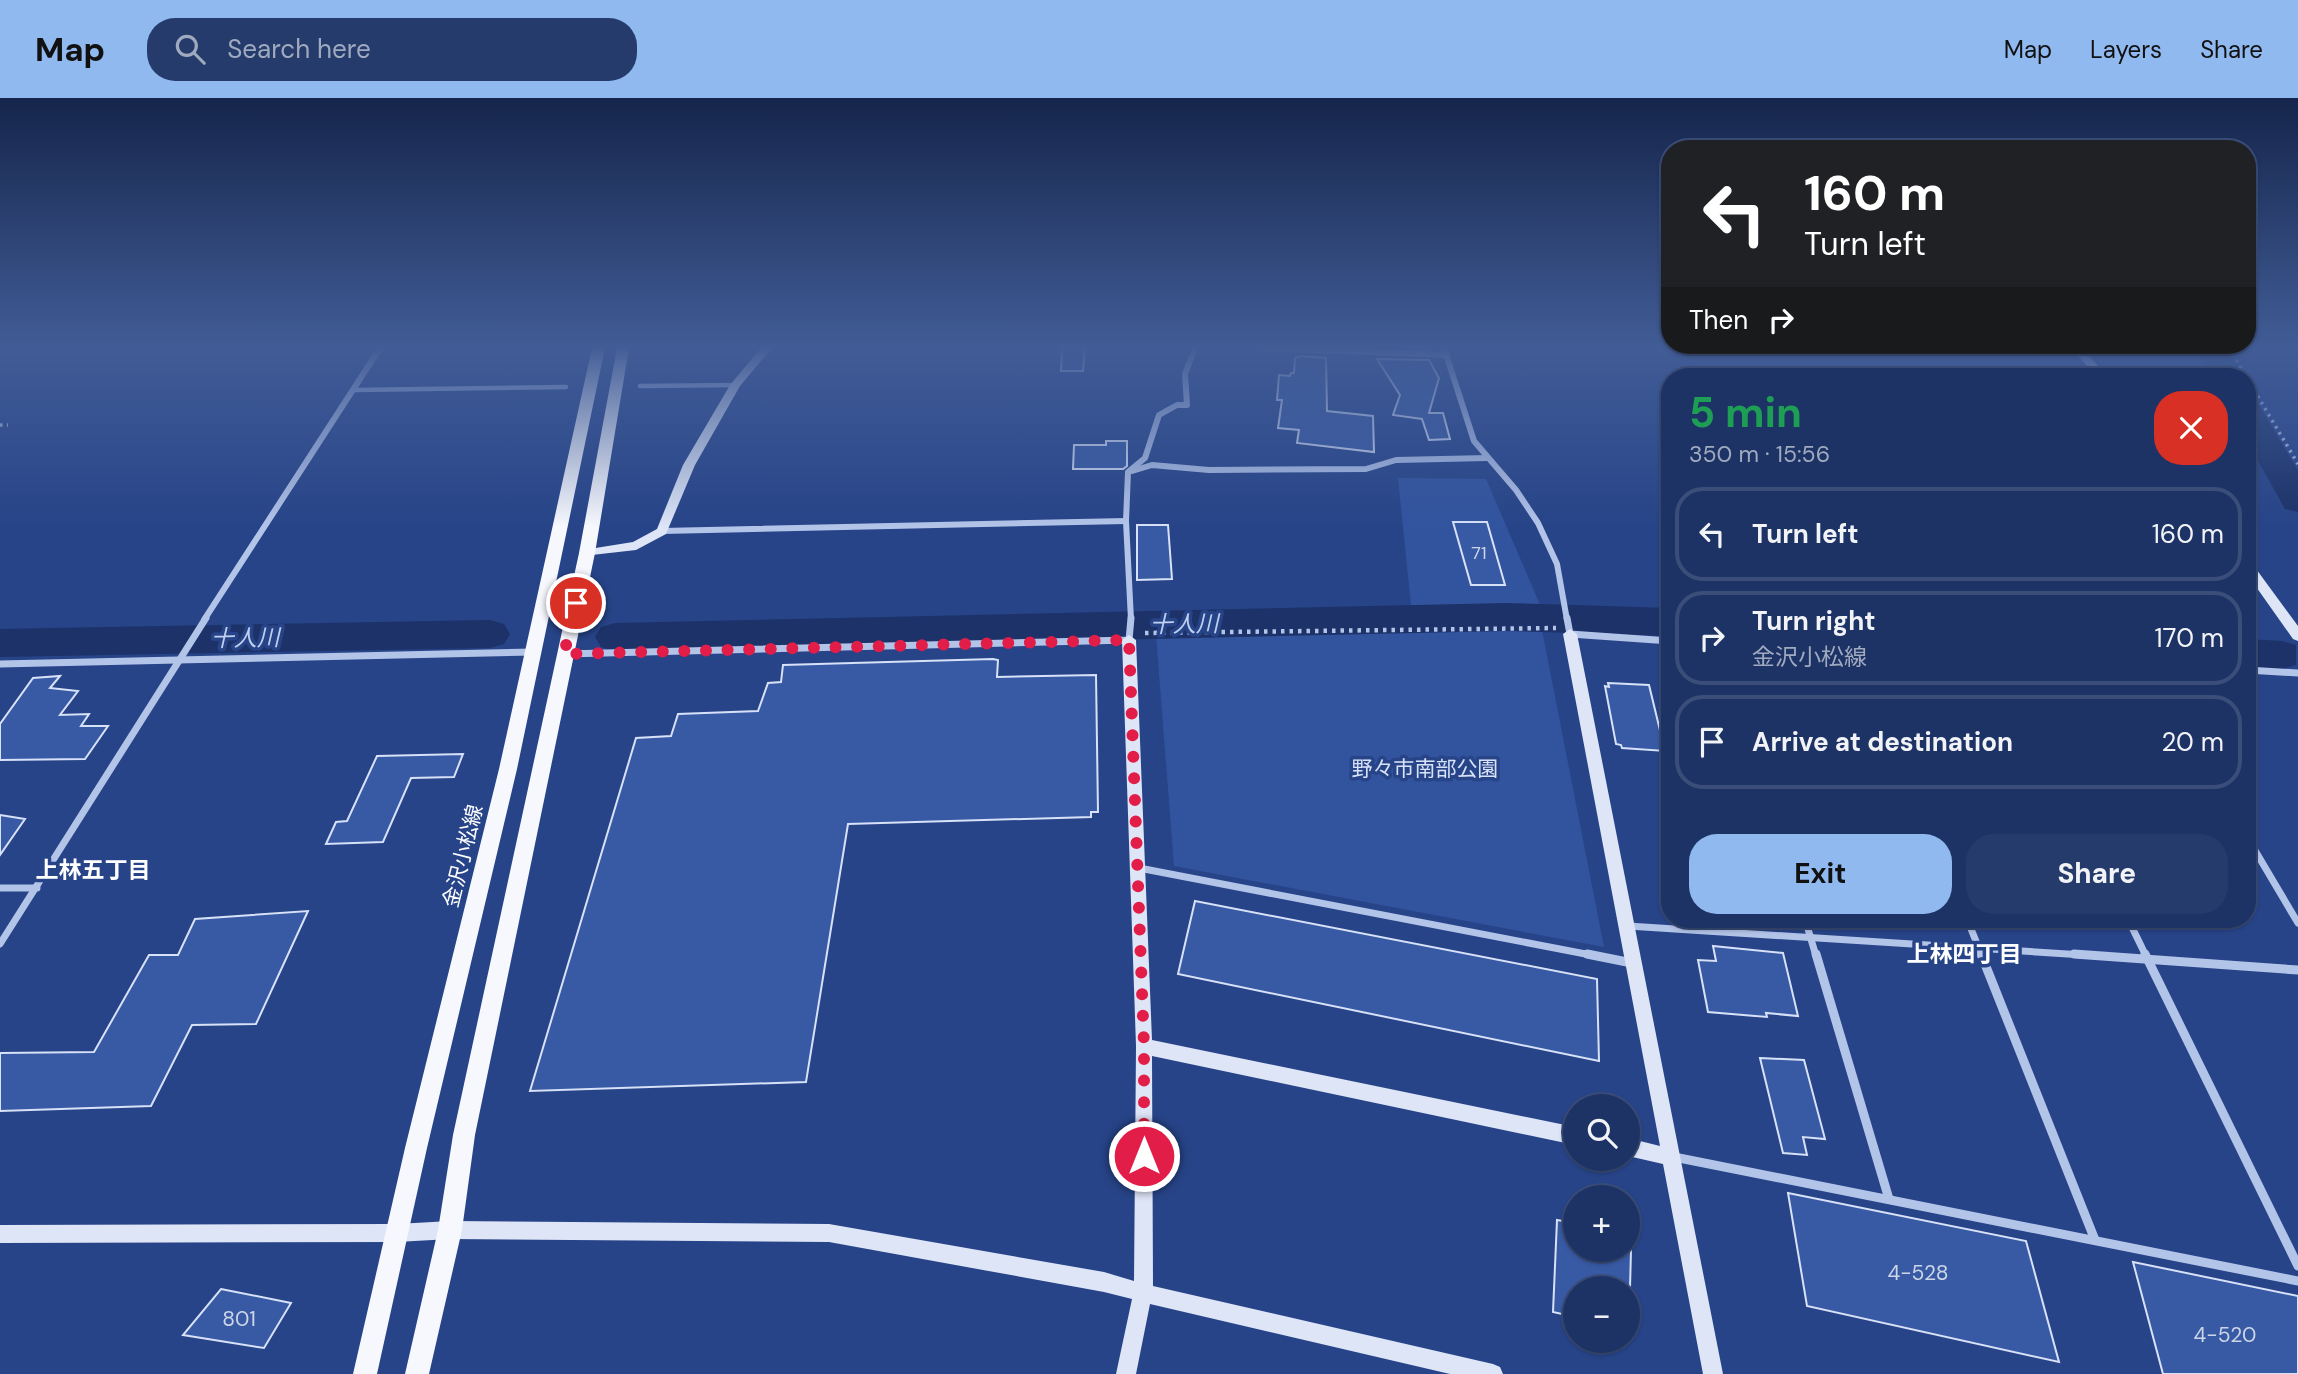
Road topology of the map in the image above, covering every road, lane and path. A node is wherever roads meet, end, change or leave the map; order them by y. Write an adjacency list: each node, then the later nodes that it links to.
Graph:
1 (341, 408): 23 (street)
2 (586, 408): 21 (main road, 金沢小松線)
3 (613, 408): 15 (main road)
4 (722, 408): 14 (street)
5 (1172, 408): 12 (street)
6 (1463, 408): 10 (street)
7 (2264, 408): 11 (path)
8 (0, 425): 9 (path)
9 (8, 425)
10 (1487, 458): 12 (street); 17 (street)
11 (2298, 464)
12 (1128, 472): 13 (street)
13 (1126, 521): 14 (street); 18 (street)
14 (662, 531): 15 (street)
15 (587, 553): 22 (main road)
16 (2256, 578): 19 (street)
17 (1569, 628): 18 (path); 20 (street); 32 (street)
18 (1130, 634): 22 (street); 28 (street)
19 (2298, 636)
20 (1661, 640)
21 (533, 652): 23 (street); 50 (main road, 金沢小松線)
22 (564, 654): 49 (main road)
23 (177, 662): 24 (street); 30 (street)
24 (0, 664)
25 (2256, 671): 26 (street)
26 (2298, 674)
27 (2256, 852): 31 (street)
28 (1138, 868): 42 (street); 44 (street)
29 (0, 888): 30 (street)
30 (37, 888): 39 (street)
31 (2298, 923)
32 (1627, 926): 33 (street); 42 (street)
33 (1661, 928)
34 (1664, 928): 38 (street)
35 (1808, 928): 38 (street)
36 (1971, 928): 40 (street)
37 (2132, 928): 41 (street)
38 (1810, 936): 40 (street); 48 (street)
39 (0, 944)
40 (1979, 948): 41 (street); 52 (street)
41 (2148, 960): 43 (street); 53 (street)
42 (1634, 964): 47 (street)
43 (2298, 970)
44 (1144, 1046): 45 (street); 55 (street)
45 (1563, 1133)
46 (1640, 1150): 47 (street)
47 (1671, 1157): 48 (street); 60 (street)
48 (1889, 1199): 52 (street)
49 (450, 1230): 50 (street); 55 (street); 57 (main road)
50 (397, 1233): 51 (street); 56 (main road, 金沢小松線)
51 (0, 1234)
52 (2095, 1240): 54 (street)
53 (2298, 1266)
54 (2298, 1281)
55 (1143, 1293): 58 (street); 59 (street)
56 (365, 1374)
57 (417, 1374)
58 (1126, 1374)
59 (1493, 1374)
60 (1713, 1374)

